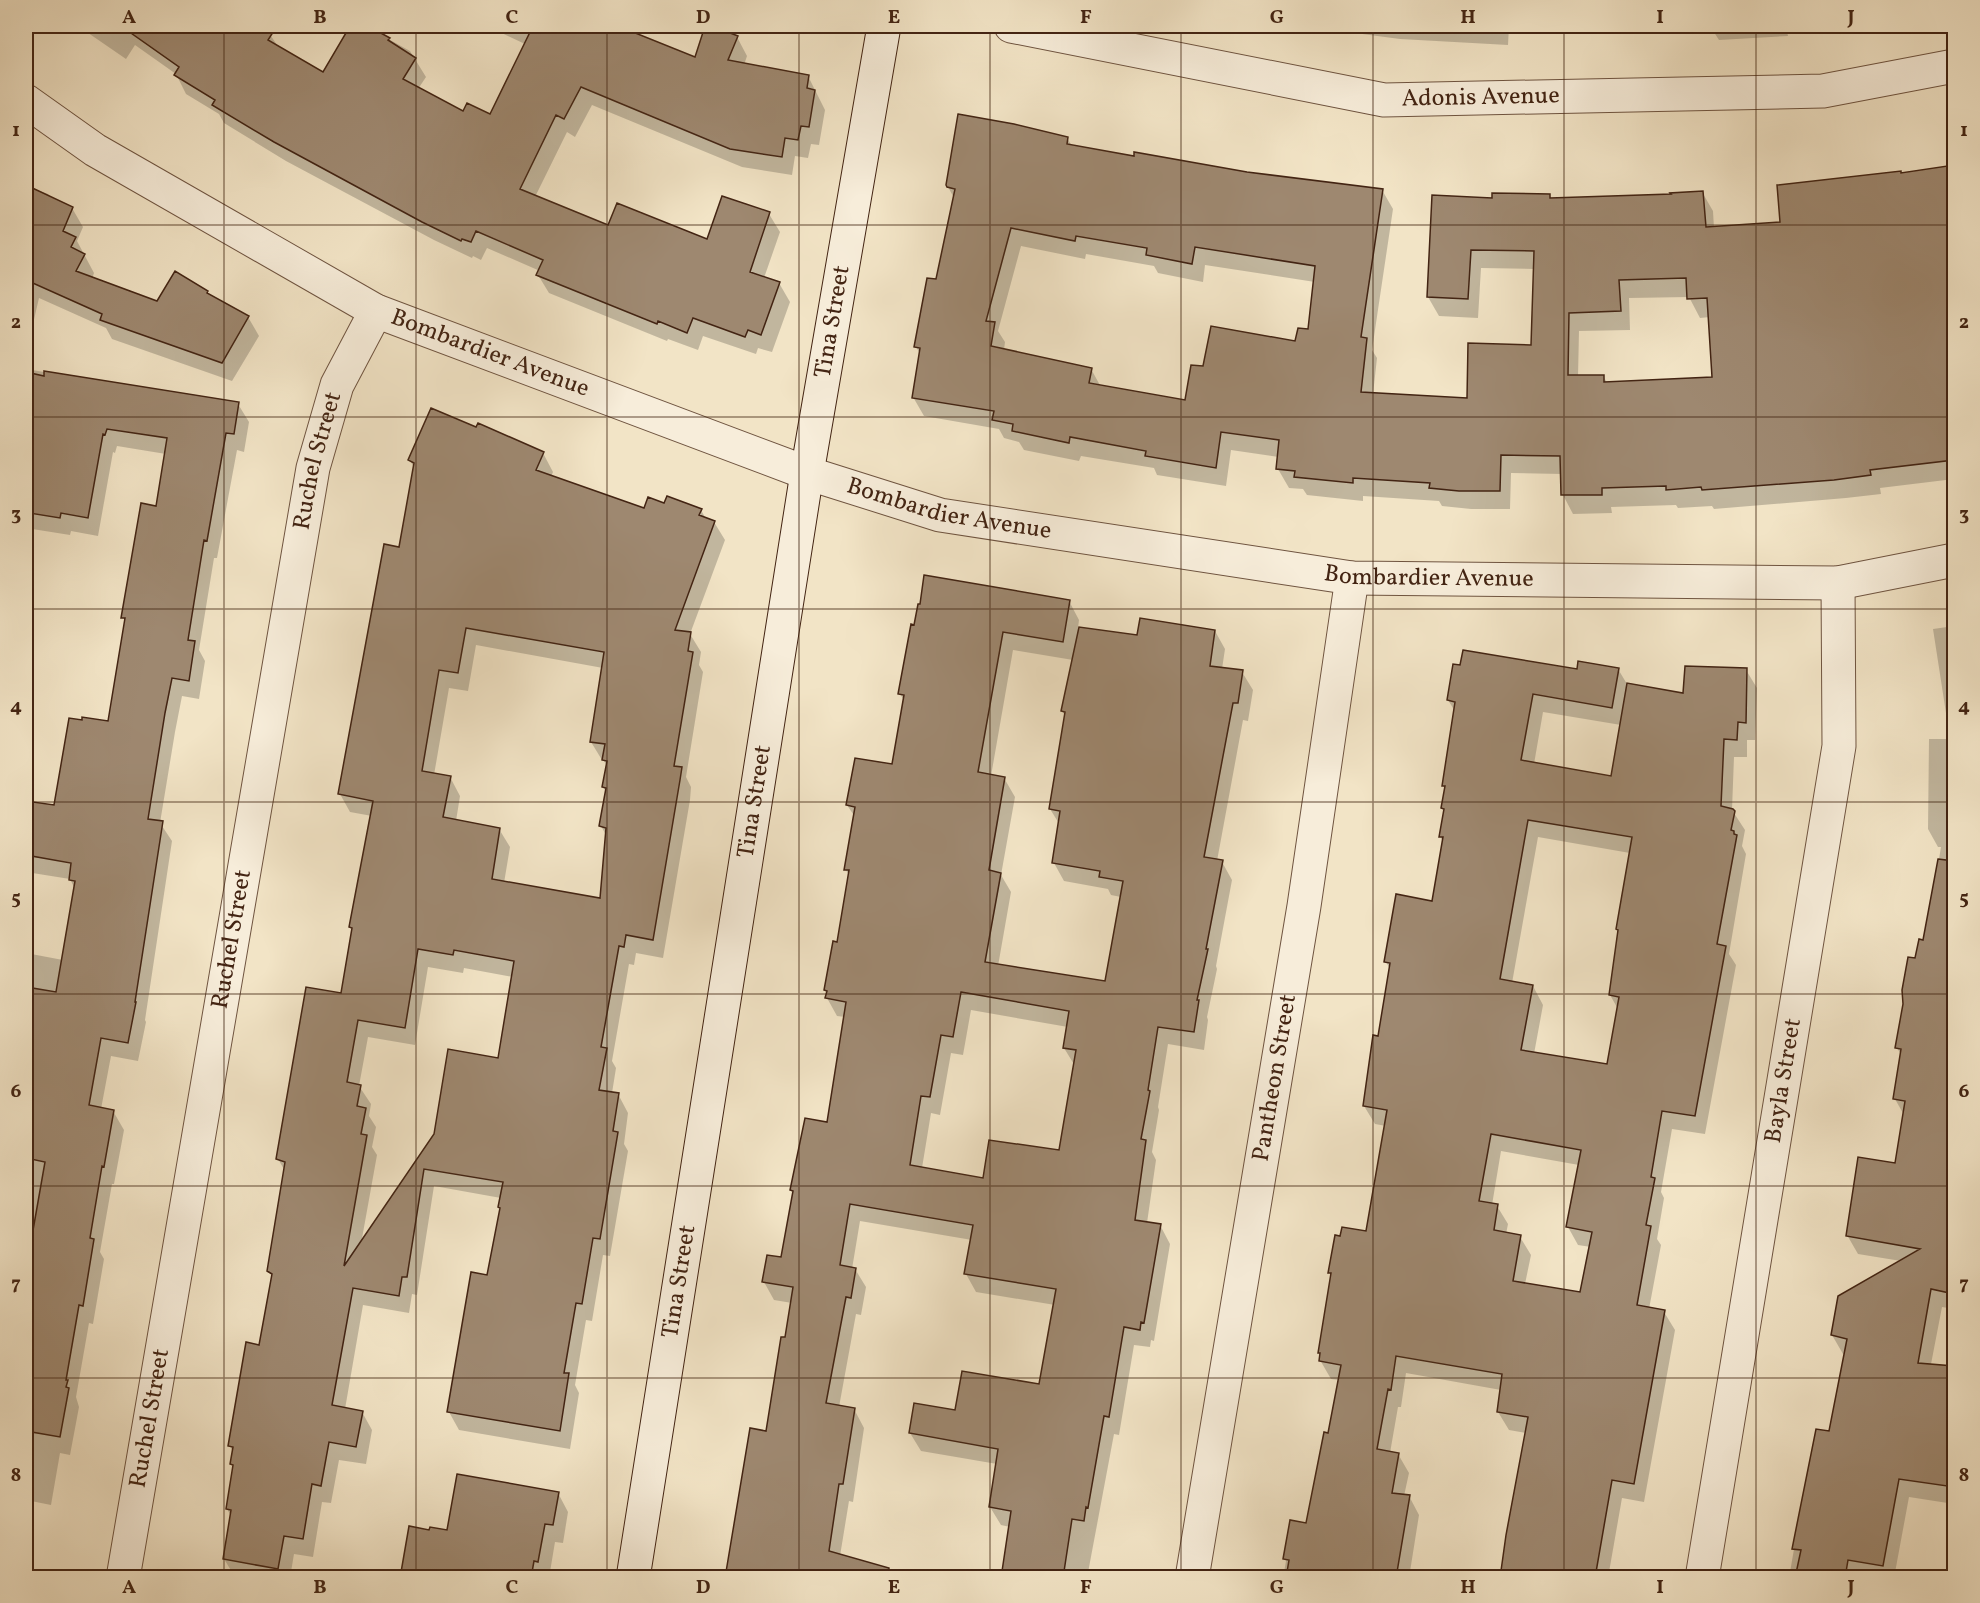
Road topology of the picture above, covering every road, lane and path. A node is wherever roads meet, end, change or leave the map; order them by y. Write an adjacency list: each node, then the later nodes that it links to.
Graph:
1 (884, 26): 6 (street, Tina Street)
2 (1011, 26): 3 (street, Adonis Avenue)
3 (1954, 66)
4 (26, 101): 5 (street, Bombardier Avenue)
5 (376, 310): 6 (street, Bombardier Avenue); 10 (street, Ruchel Street)
6 (807, 473): 8 (street, Bombardier Avenue); 11 (street, Tina Street)
7 (1954, 560): 9 (street, Bombardier Avenue)
8 (1352, 578): 9 (street, Bombardier Avenue); 12 (street, Pantheon Street)
9 (1839, 583): 13 (street, Bayla Street)
10 (123, 1578)
11 (633, 1578)
12 (1192, 1578)
13 (1702, 1578)

